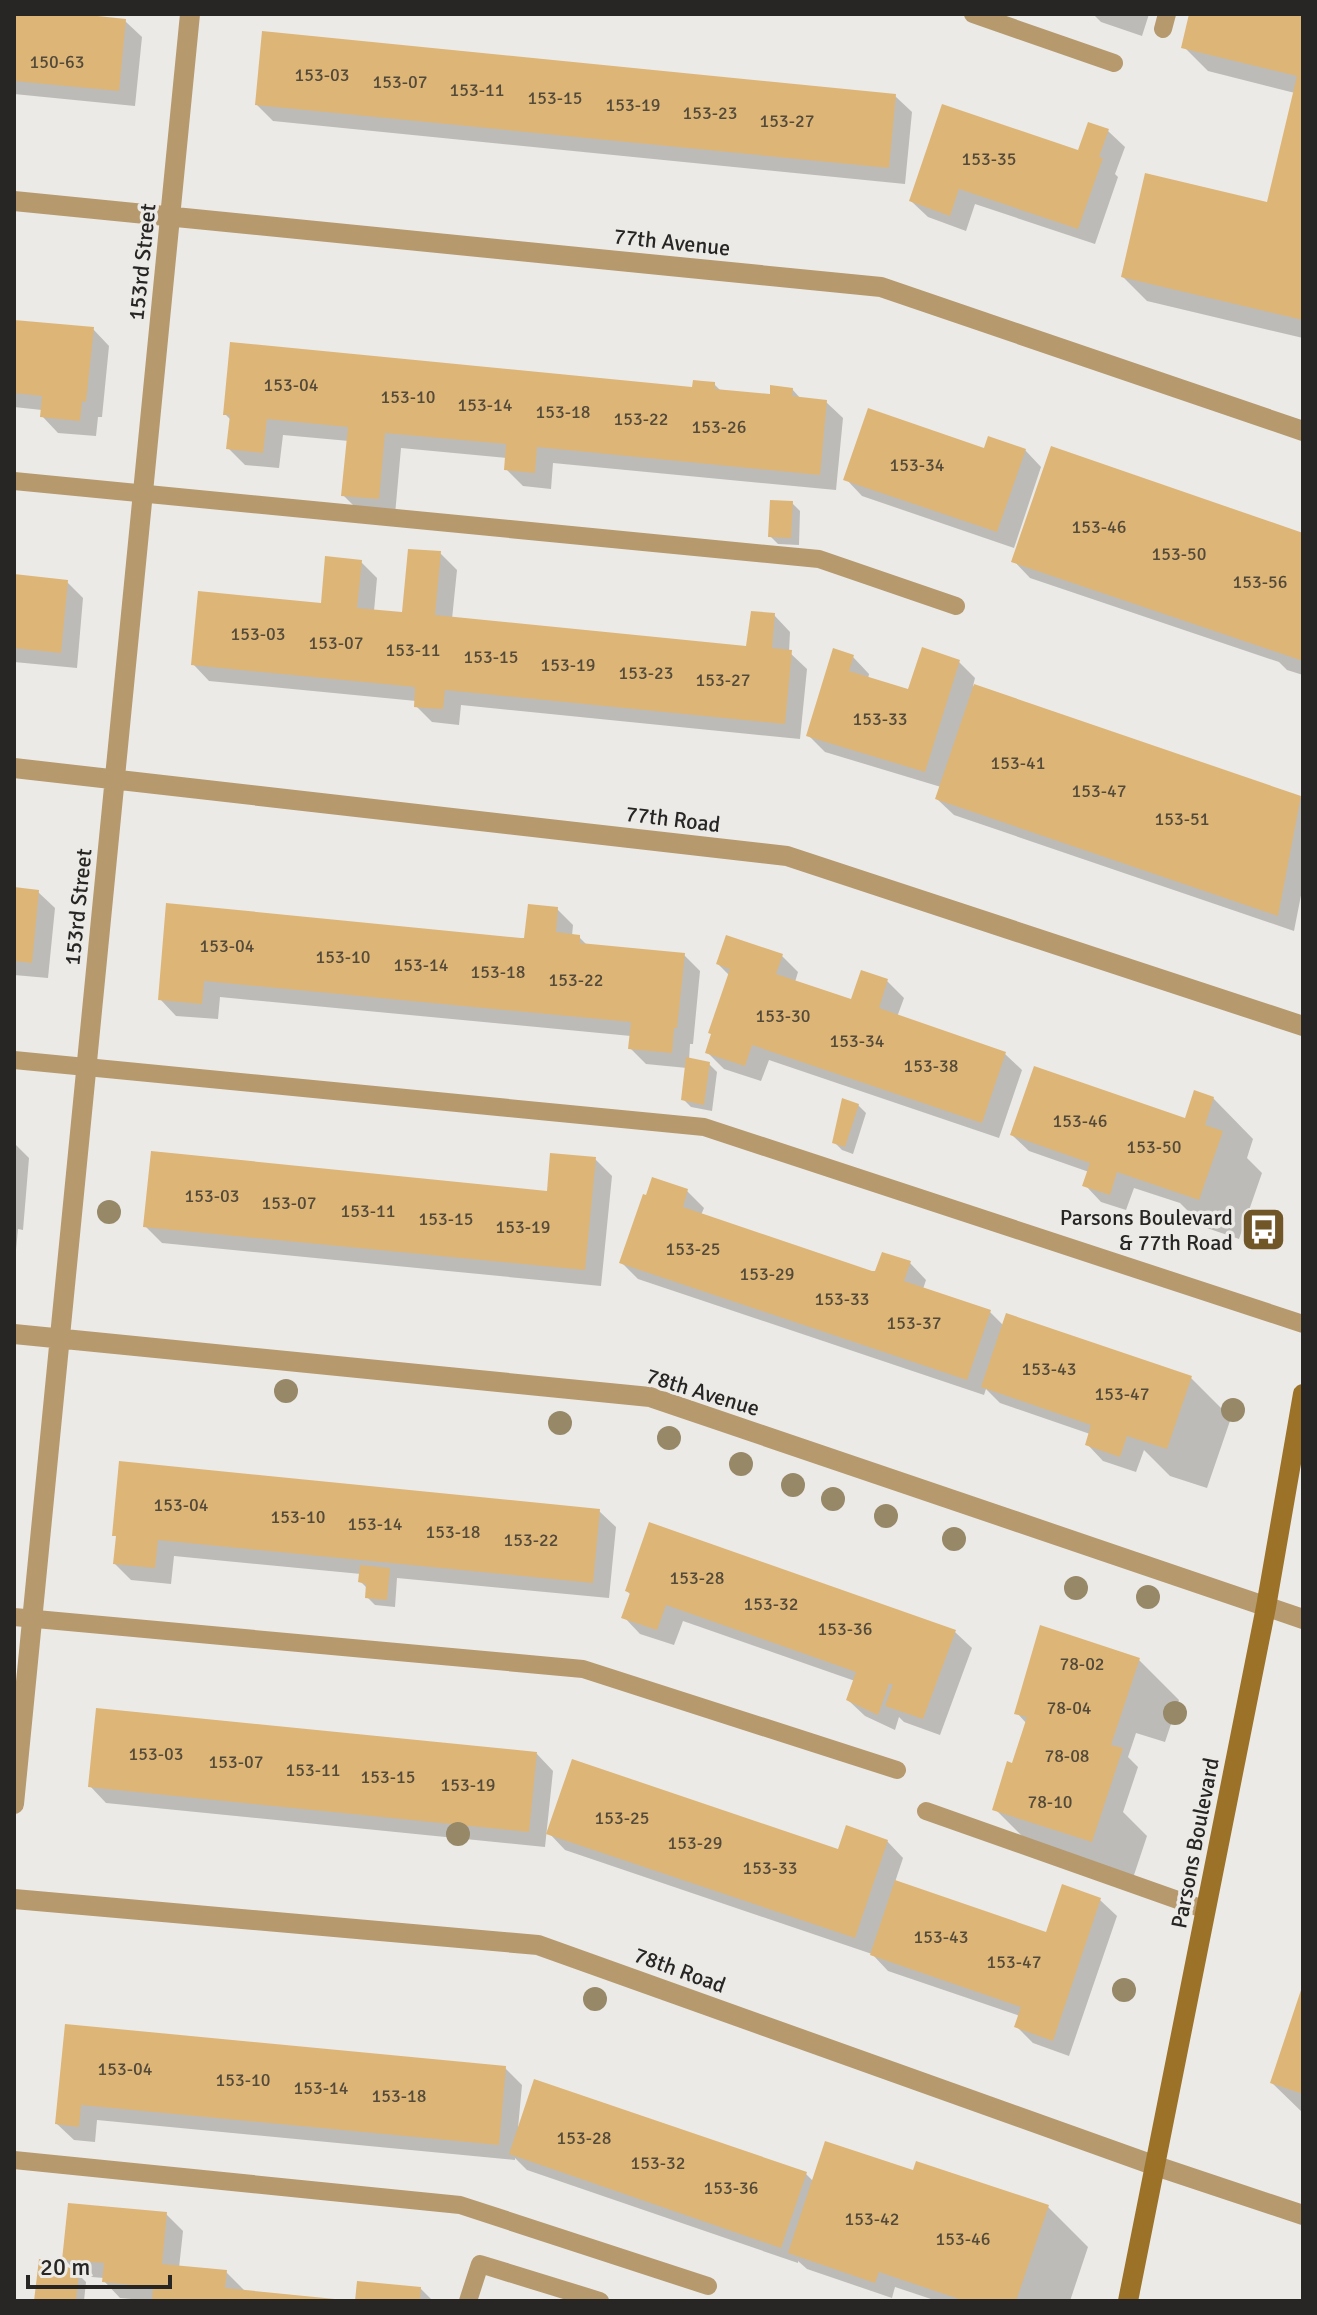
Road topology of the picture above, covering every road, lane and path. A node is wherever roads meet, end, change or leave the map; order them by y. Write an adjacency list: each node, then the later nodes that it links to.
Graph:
1 (190, 14): 5 (street, 153rd Street)
2 (973, 14): 3 (lane)
3 (1114, 63)
4 (14, 201): 5 (street, 77th Avenue)
5 (171, 216): 6 (street, 77th Avenue); 8 (street, 153rd Street)
6 (1303, 431)
7 (14, 481): 8 (lane)
8 (143, 494): 9 (lane); 11 (street, 153rd Street)
9 (956, 606)
10 (14, 768): 11 (street, 77th Road)
11 (115, 778): 12 (street, 77th Road); 14 (street, 153rd Street)
12 (1303, 1026)
13 (14, 1060): 14 (lane)
14 (87, 1068): 15 (lane); 17 (street, 153rd Street)
15 (1303, 1324)
16 (14, 1334): 17 (street, 78th Avenue)
17 (60, 1338): 19 (street, 78th Avenue); 20 (street, 153rd Street)
18 (1303, 1394): 19 (main road, Parsons Boulevard)
19 (1266, 1607): 21 (street, 78th Avenue); 26 (main road, Parsons Boulevard)
20 (23, 1618): 22 (lane); 23 (street, 153rd Street)
21 (1303, 1619)
22 (897, 1770)
23 (14, 1804)
24 (926, 1811): 26 (lane)
25 (14, 1899): 28 (street, 78th Road)
26 (1206, 1910): 28 (main road, Parsons Boulevard)
27 (14, 2160): 30 (lane)
28 (1156, 2166): 29 (street, 78th Road); 33 (main road, Parsons Boulevard)
29 (1303, 2215)
30 (708, 2286)
31 (468, 2301): 32 (lane)
32 (600, 2301)
33 (1128, 2301)

